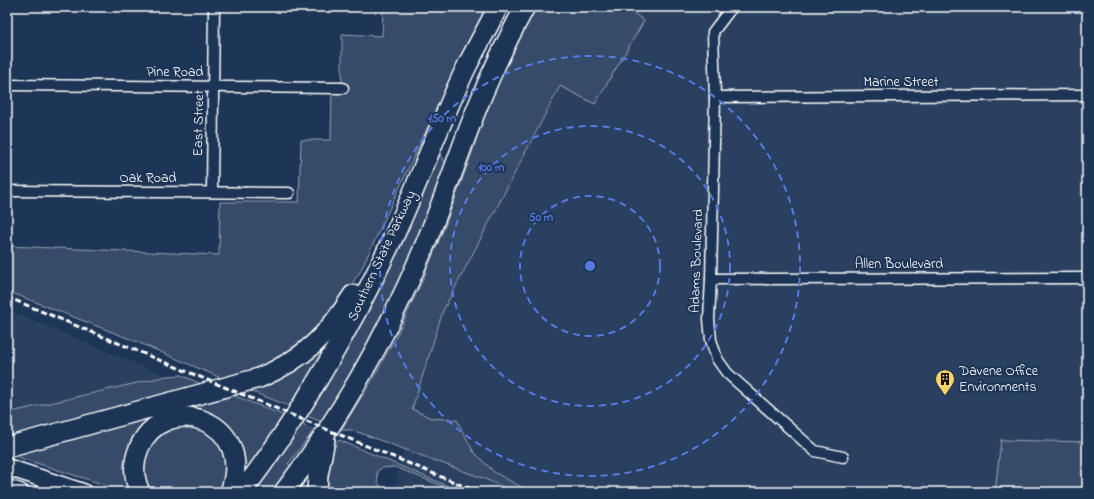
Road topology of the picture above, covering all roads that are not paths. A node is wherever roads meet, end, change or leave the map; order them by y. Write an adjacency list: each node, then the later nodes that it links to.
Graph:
1 (214, 7): 6 (street, East Street)
2 (498, 7): 13 (highway, Southern State Parkway)
3 (525, 7): 16 (highway)
4 (732, 7): 9 (street, Adams Boulevard)
5 (7, 85): 6 (street, Pine Road)
6 (213, 86): 7 (street, Pine Road); 11 (street, East Street)
7 (343, 88)
8 (1087, 95): 9 (street, Marine Street)
9 (715, 97): 15 (street, Adams Boulevard)
10 (7, 191): 11 (street, Oak Road)
11 (212, 192): 12 (street, Oak Road)
12 (289, 193)
13 (394, 236): 17 (highway); 25 (highway, Southern State Parkway)
14 (1087, 278): 15 (street, Allen Boulevard)
15 (711, 279): 18 (street, Adams Boulevard)
16 (327, 431): 26 (highway); 27 (highway)
17 (7, 447)
18 (843, 457)
19 (7, 467): 22 (main road)
20 (7, 488): 21 (main road)
21 (20, 492)
22 (83, 492)
23 (140, 492): 24 (highway)
24 (230, 492)
25 (242, 492)
26 (284, 492)
27 (317, 492)

